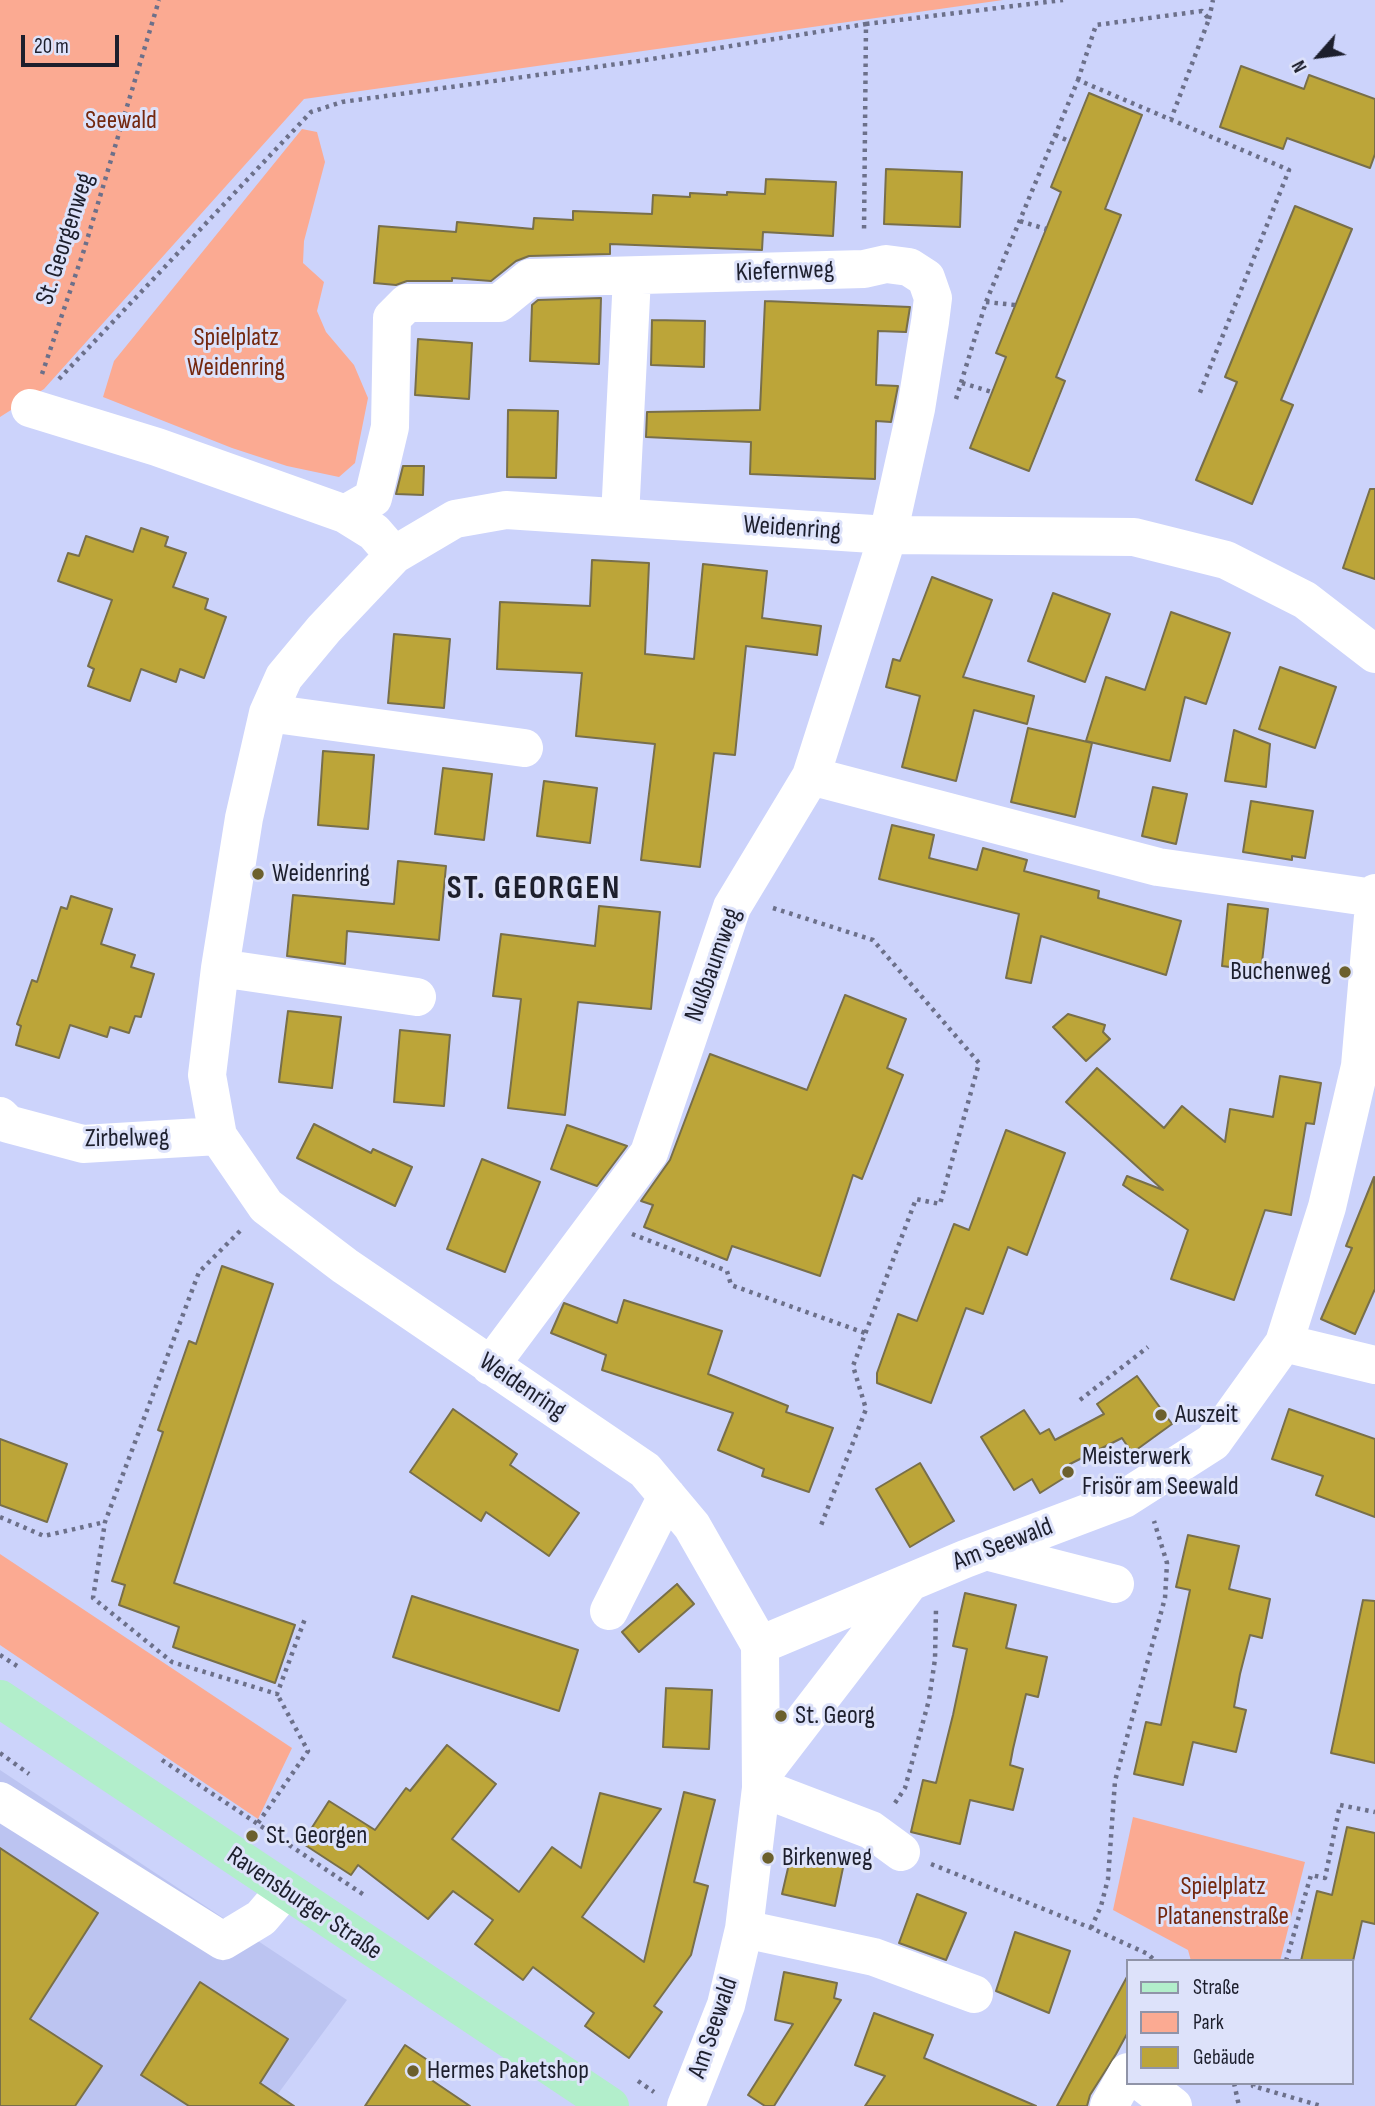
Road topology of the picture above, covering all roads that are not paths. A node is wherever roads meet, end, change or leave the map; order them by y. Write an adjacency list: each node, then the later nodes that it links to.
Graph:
1 (632, 276): 3 (street, Kiefernweg); 4 (street); 5 (street, Kiefernweg)
2 (30, 408): 3 (street)
3 (345, 514): 6 (street)
4 (621, 517): 5 (street, Weidenring); 6 (street, Weidenring)
5 (888, 535): 7 (street, Weidenring); 10 (street, Nußbaumweg)
6 (394, 555): 8 (street, Weidenring)
7 (1375, 654)
8 (268, 713): 9 (street); 12 (street, Weidenring)
9 (524, 748)
10 (811, 776): 11 (street); 19 (street, Nußbaumweg)
11 (1375, 895): 14 (street, Am Seewald)
12 (220, 968): 13 (street); 16 (street, Weidenring)
13 (417, 997)
14 (1368, 1060): 17 (street, Am Seewald)
15 (4, 1120): 16 (street, Zirbelweg)
16 (218, 1136): 19 (street, Weidenring)
17 (1284, 1343): 18 (street); 21 (street, Am Seewald)
18 (1375, 1365)
19 (490, 1366): 20 (street, Weidenring)
20 (667, 1496): 24 (street); 25 (street, Weidenring)
21 (986, 1551): 22 (street, Am Seewald); 23 (street)
22 (915, 1580): 25 (street, Am Seewald); 27 (street)
23 (1115, 1584)
24 (610, 1611)
25 (760, 1645): 27 (street, Am Seewald)
26 (0, 1699): 30 (main road, Ravensburger Straße)
27 (761, 1782): 29 (street); 31 (street, Am Seewald)
28 (0, 1801): 30 (street)
29 (886, 1841)
30 (284, 1891): 35 (main road, Ravensburger Straße)
31 (744, 1929): 32 (street); 36 (street, Am Seewald)
32 (974, 1994)
33 (1126, 2076): 37 (street)
34 (1146, 2085): 38 (street)
35 (610, 2106)
36 (686, 2106)
37 (1109, 2106)
38 (1173, 2106)

